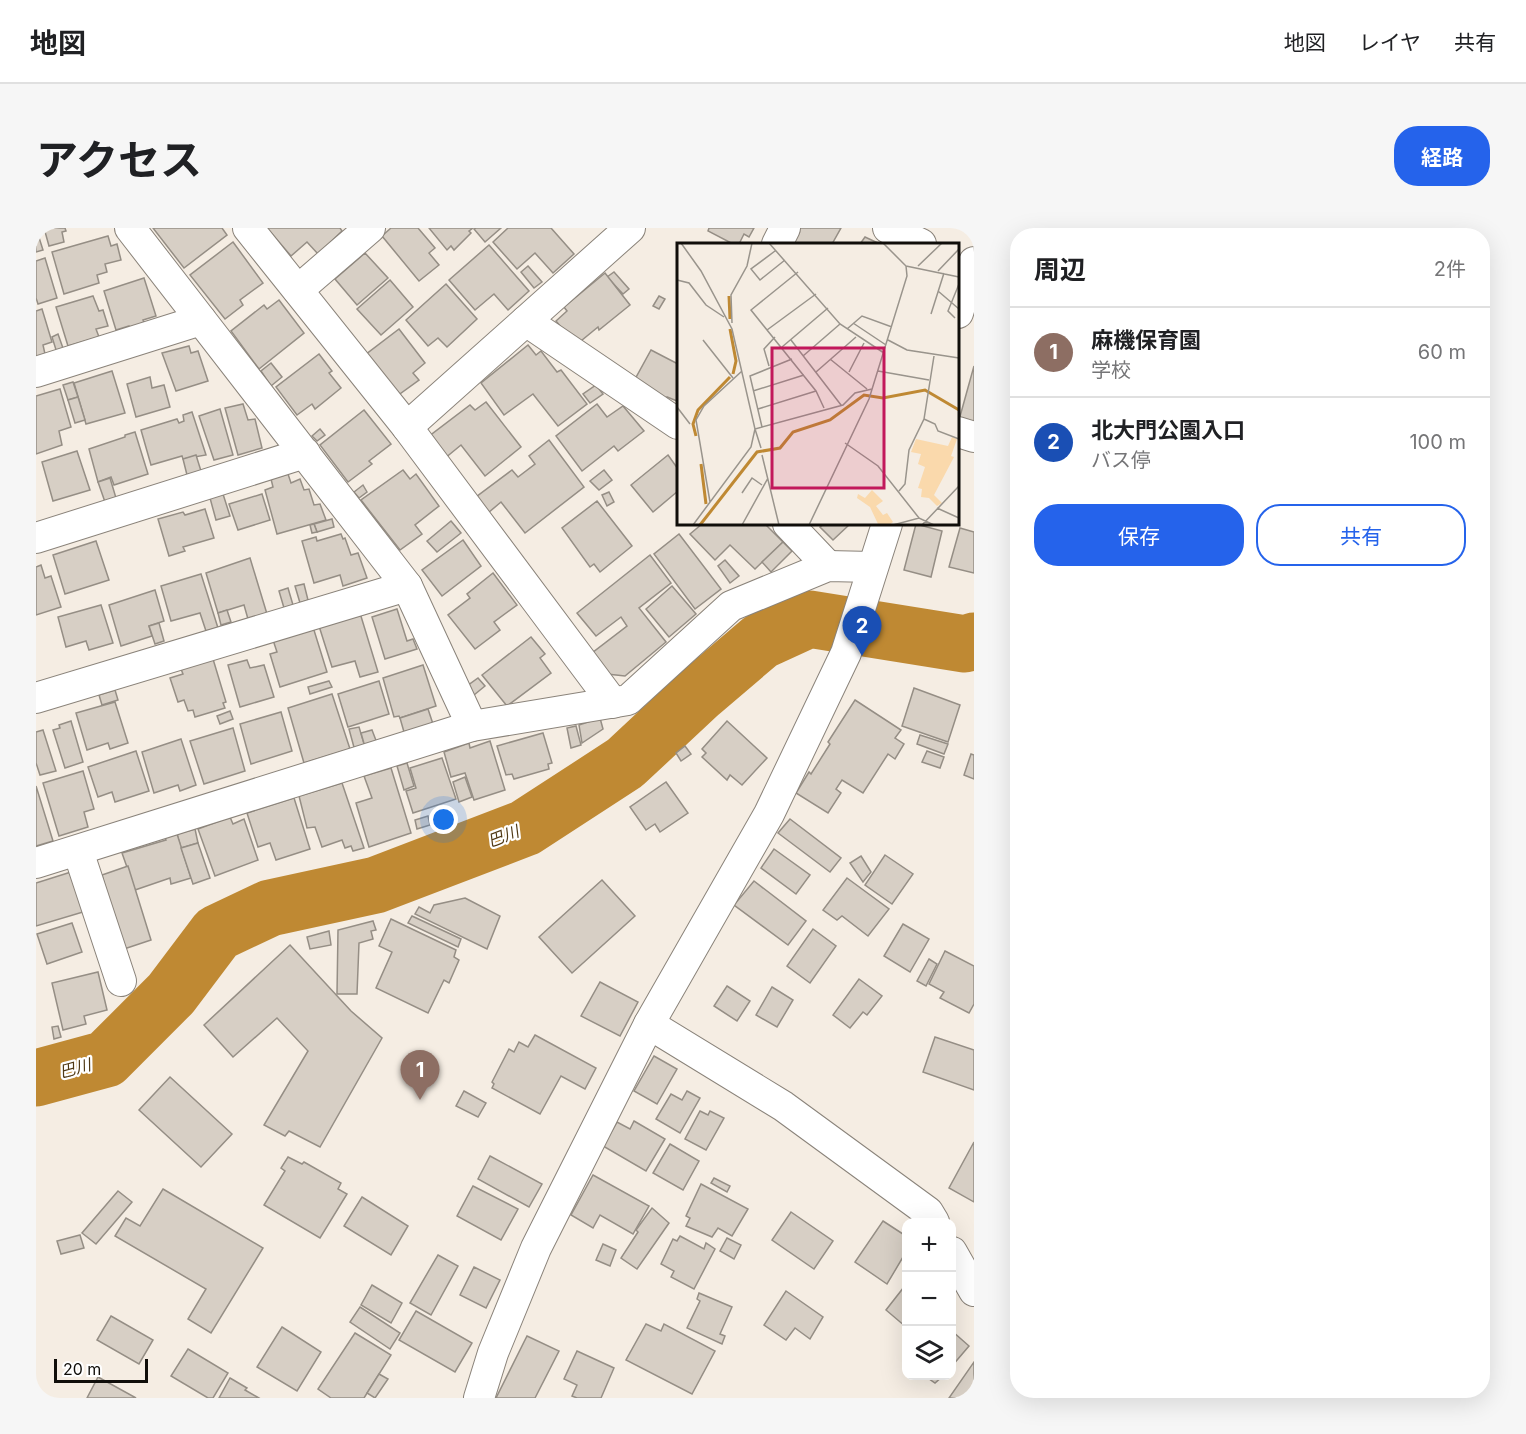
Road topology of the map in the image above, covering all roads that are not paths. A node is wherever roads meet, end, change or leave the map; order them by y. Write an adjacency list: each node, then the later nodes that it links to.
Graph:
1 (130, 228): 12 (street)
2 (248, 228): 10 (street)
3 (370, 228): 10 (street)
4 (630, 228): 13 (street)
5 (785, 228): 7 (street)
6 (888, 228): 8 (street)
7 (778, 243)
8 (919, 243)
9 (968, 265): 11 (street)
10 (298, 290): 16 (street)
11 (959, 304)
12 (201, 320): 14 (street); 19 (street)
13 (526, 321): 15 (street); 16 (street)
14 (36, 372)
15 (677, 423)
16 (406, 427): 27 (street)
17 (959, 433): 18 (street)
18 (974, 437)
19 (305, 453): 22 (street); 25 (street)
20 (789, 525): 23 (street)
21 (887, 525): 24 (street)
22 (36, 538)
23 (828, 566): 24 (street); 27 (street)
24 (868, 578): 32 (street)
25 (406, 586): 26 (street); 28 (street)
26 (36, 698)
27 (613, 703): 28 (street)
28 (472, 726): 29 (street)
29 (78, 851): 30 (street); 31 (street)
30 (36, 863)
31 (121, 981)
32 (649, 1024): 33 (street); 36 (street)
33 (932, 1218)
34 (956, 1260): 35 (street)
35 (974, 1291)
36 (479, 1398)

